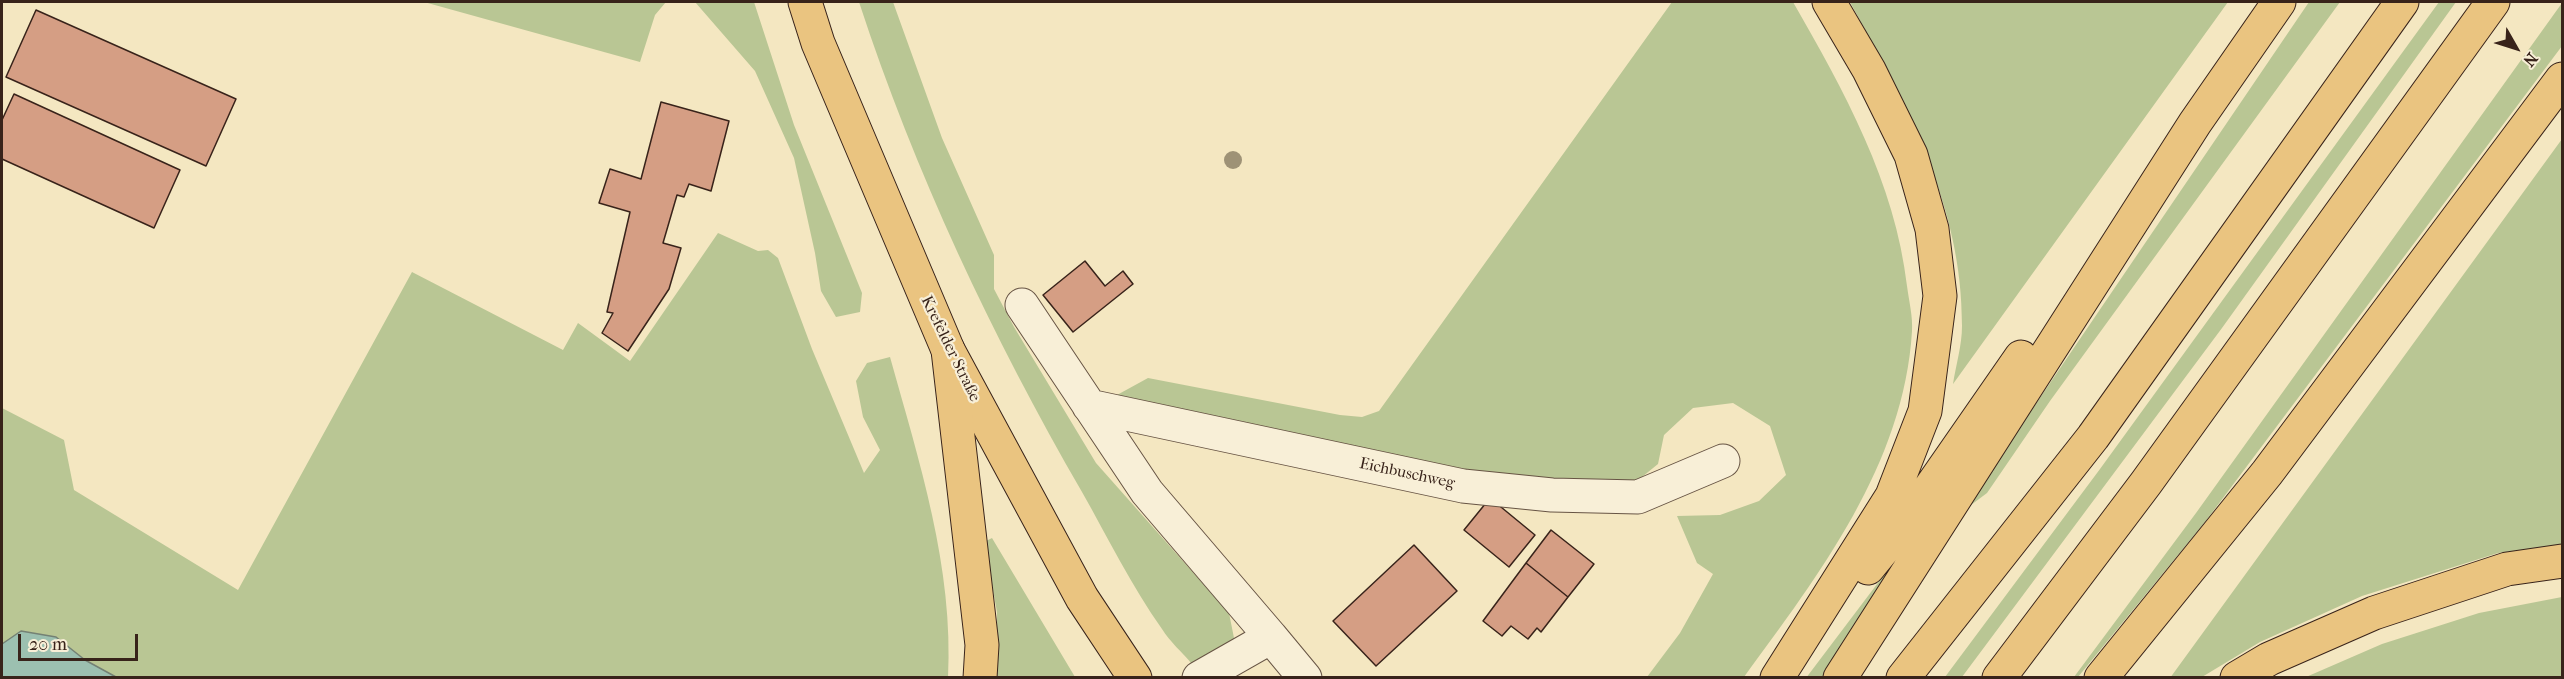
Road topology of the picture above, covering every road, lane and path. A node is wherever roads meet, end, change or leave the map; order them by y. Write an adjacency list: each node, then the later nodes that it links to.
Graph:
1 (805, 2): 9 (main road, Krefelder Straße)
2 (1829, 2): 19 (main road)
3 (2279, 2): 7 (main road)
4 (2402, 2): 21 (main road)
5 (2493, 2): 22 (main road)
6 (2562, 79): 12 (main road)
7 (2195, 123): 19 (main road); 20 (main road)
8 (1022, 305): 10 (lane)
9 (948, 350): 15 (main road); 16 (main road, Krefelder Straße)
10 (1089, 406): 11 (lane, Eichbuschweg); 14 (lane)
11 (1723, 461)
12 (2266, 473): 23 (main road); 24 (main road)
13 (2562, 561): 25 (main road)
14 (1271, 637): 17 (lane); 18 (lane)
15 (980, 678)
16 (1135, 678)
17 (1199, 678)
18 (1305, 678)
19 (1779, 678)
20 (1840, 678)
21 (1903, 678)
22 (1999, 678)
23 (2101, 678)
24 (2129, 678)
25 (2237, 678)

